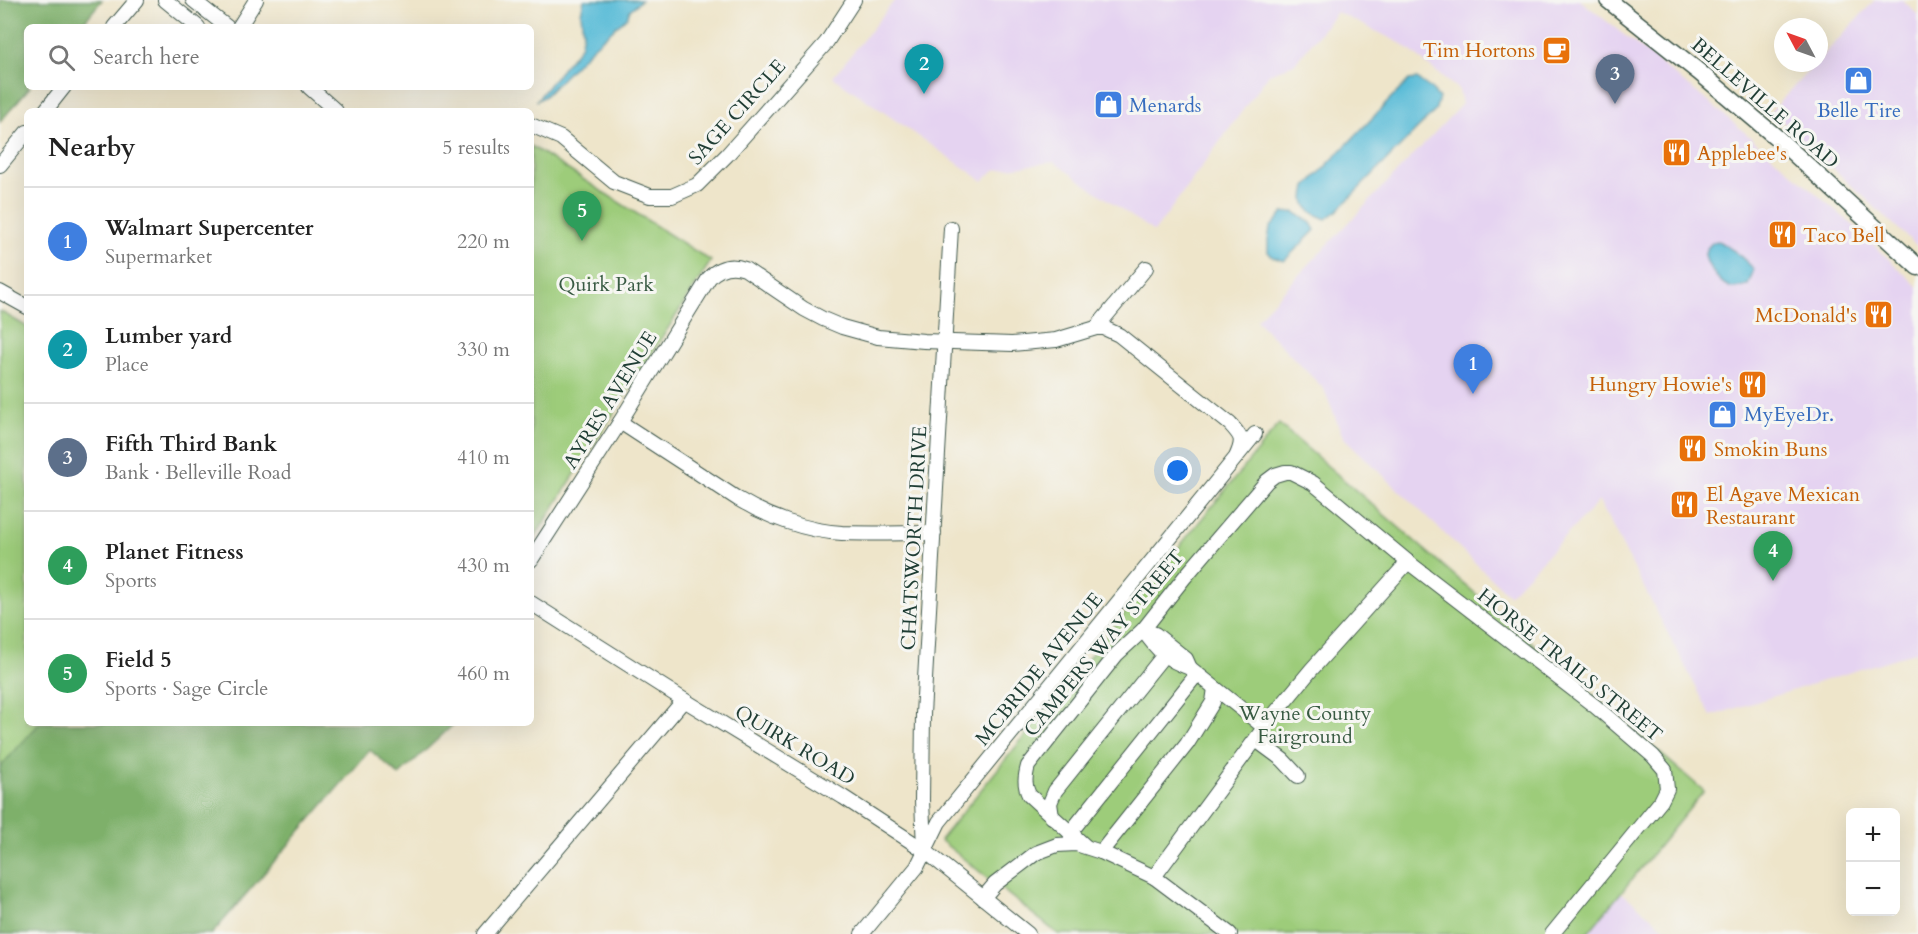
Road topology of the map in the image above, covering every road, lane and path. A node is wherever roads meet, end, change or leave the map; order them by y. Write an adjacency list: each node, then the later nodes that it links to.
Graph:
1 (137, 0): 7 (street)
2 (165, 0): 8 (street)
3 (194, 0): 9 (street)
4 (256, 0): 10 (street)
5 (854, 0): 15 (street, SAGE CIRCLE)
6 (1608, 0): 19 (main road, BELLEVILLE ROAD)
7 (117, 24)
8 (194, 24)
9 (223, 24)
10 (241, 24)
11 (62, 90): 13 (street)
12 (312, 90): 14 (street)
13 (47, 108)
14 (333, 108)
15 (534, 126)
16 (24, 136): 17 (street)
17 (0, 165)
18 (951, 228): 24 (street, CHATSWORTH DRIVE)
19 (1918, 267)
20 (1146, 268): 23 (street)
21 (0, 292): 22 (street)
22 (24, 305)
23 (1096, 328): 24 (street); 27 (street)
24 (944, 342): 25 (street, AYRES AVENUE); 29 (street, CHATSWORTH DRIVE)
25 (620, 422): 29 (street); 30 (street, AYRES AVENUE)
26 (1255, 434): 27 (street, MCBRIDE AVENUE)
27 (1237, 455): 44 (street, MCBRIDE AVENUE)
28 (1285, 472): 31 (street, HORSE TRAILS STREET); 33 (street, CAMPERS WAY STREET)
29 (934, 533): 44 (street, CHATSWORTH DRIVE)
30 (534, 555)
31 (1408, 562): 38 (street); 52 (street, HORSE TRAILS STREET)
32 (534, 605): 37 (street, QUIRK ROAD)
33 (1143, 630): 34 (street); 35 (street); 41 (street, CAMPERS WAY STREET)
34 (1164, 656): 35 (street); 41 (street)
35 (1193, 671): 36 (street); 42 (street)
36 (1215, 688): 38 (street); 45 (street)
37 (684, 700): 44 (street, QUIRK ROAD); 48 (street)
38 (1264, 726): 39 (street)
39 (1256, 740): 40 (street); 46 (street)
40 (1298, 776)
41 (1052, 817): 42 (street, CAMPERS WAY STREET)
42 (1070, 833): 43 (street, CAMPERS WAY STREET)
43 (1085, 846): 45 (street); 47 (street)
44 (924, 850): 47 (street, QUIRK ROAD); 49 (street, MCBRIDE AVENUE)
45 (1101, 852): 46 (street)
46 (1154, 877): 51 (street)
47 (983, 898): 50 (street, QUIRK ROAD)
48 (485, 934)
49 (862, 934)
50 (1028, 934)
51 (1230, 934)
52 (1552, 934)

